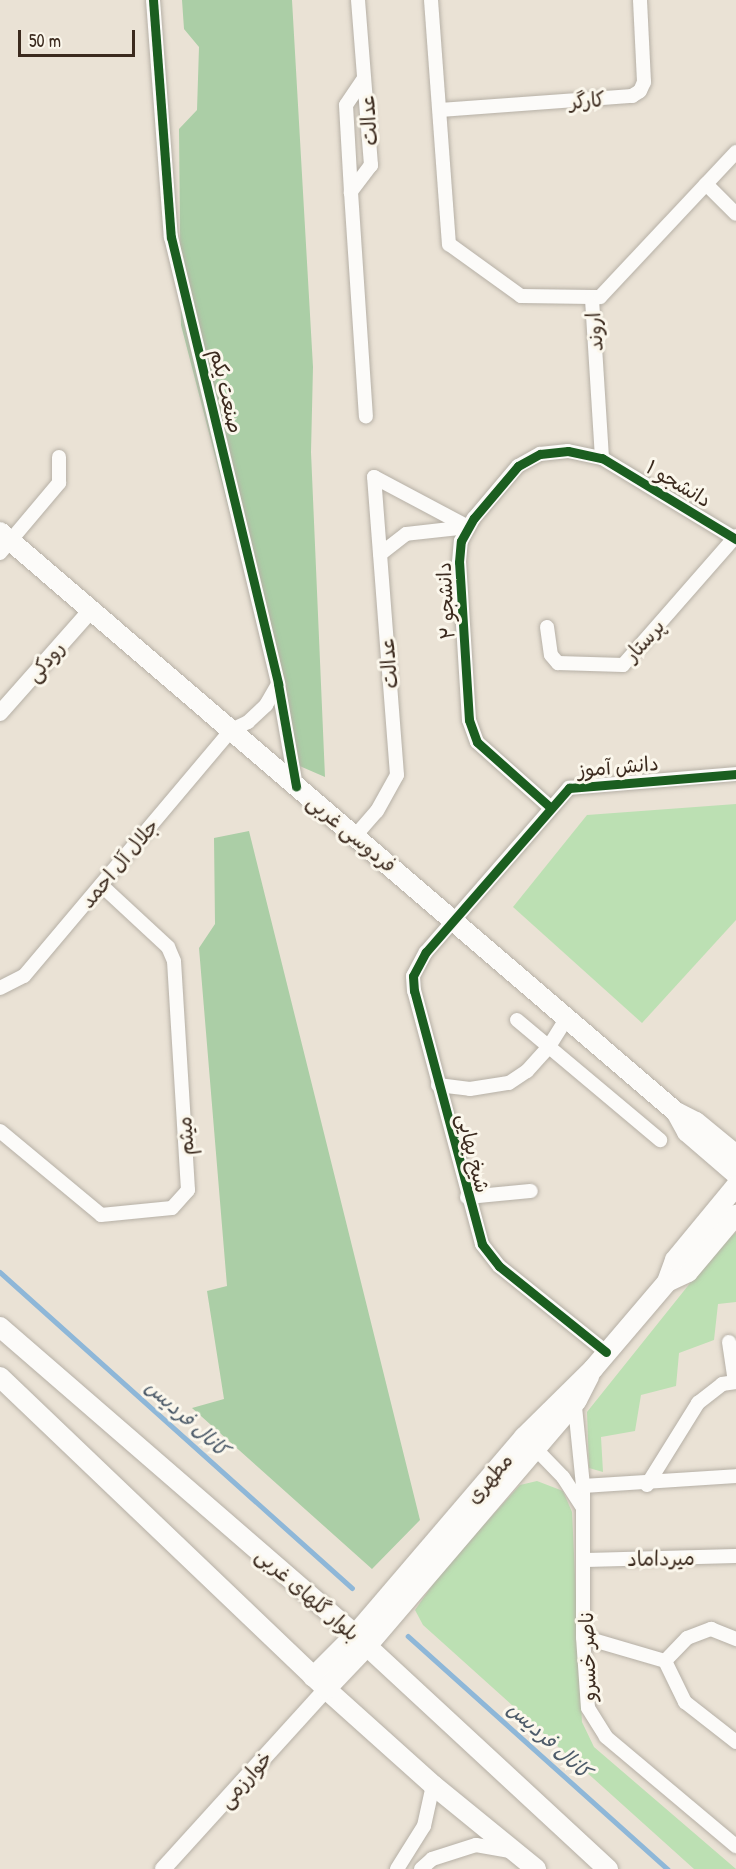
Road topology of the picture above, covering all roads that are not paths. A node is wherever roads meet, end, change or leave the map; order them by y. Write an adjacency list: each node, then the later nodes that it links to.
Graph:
1 (153, 0): 21 (street, صنعت یکم)
2 (358, 0): 5 (street, عدالت)
3 (431, 0): 6 (street)
4 (640, 0): 6 (street, کارگر)
5 (364, 78): 9 (street, عدالت); 9 (street, عدالت)
6 (440, 110): 11 (street)
7 (736, 152): 8 (street, اروند)
8 (706, 184): 10 (street); 11 (street, اروند)
9 (351, 192): 12 (street, عدالت)
10 (736, 214)
11 (592, 297): 14 (street, اروند)
12 (366, 417)
13 (59, 457): 17 (street)
14 (602, 458): 15 (street, دانشجو ۲); 16 (street, دانشجو ۱)
15 (468, 527): 18 (street); 18 (street, عدالت); 26 (street, دانشجو ۲)
16 (735, 538): 20 (street, پرستار)
17 (4, 542): 19 (main road, فردوسی غربی)
18 (380, 554): 27 (street, عدالت)
19 (91, 610): 22 (street, رودکی); 23 (main road, فردوسی غربی)
20 (547, 627)
21 (278, 684): 23 (street); 25 (street, صنعت یکم)
22 (0, 713)
23 (231, 730): 25 (main road, فردوسی غربی); 28 (street, جلال آل احمد)
24 (736, 774): 26 (street, دانش آموز)
25 (296, 786): 27 (main road, فردوسی غربی)
26 (551, 808): 29 (street, دانش آموز)
27 (355, 836): 29 (main road, فردوسی غربی)
28 (101, 885): 30 (street, جلال آل احمد); 36 (street, میثم)
29 (454, 920): 31 (main road, فردوسی غربی); 34 (street, شیخ بهایی)
30 (0, 988)
31 (567, 1017): 33 (street); 35 (main road, فردوسی غربی)
32 (517, 1020): 33 (street)
33 (548, 1048): 34 (street); 37 (street)
34 (438, 1085): 42 (street, شیخ بهایی)
35 (676, 1112): 38 (main road, فردوسی غربی); 39 (main road, فردوسی غربی)
36 (0, 1131)
37 (660, 1140)
38 (736, 1155)
39 (736, 1174)
40 (736, 1186): 44 (main road, مطهری)
41 (531, 1191): 42 (street)
42 (466, 1197): 47 (street, شیخ بهایی)
43 (736, 1215): 44 (main road, مطهری)
44 (667, 1282): 47 (main road, مطهری)
45 (0, 1327): 59 (main road, بلوار گلهای غربی)
46 (729, 1342): 49 (street)
47 (606, 1352): 50 (main road, مطهری)
48 (0, 1377): 64 (main road)
49 (735, 1382): 53 (street)
50 (573, 1395): 51 (main road, مطهری); 54 (street, ناصر خسرو)
51 (529, 1442): 55 (street); 58 (main road, مطهری); 62 (main road)
52 (736, 1476): 53 (street)
53 (647, 1485): 54 (street)
54 (583, 1486): 55 (street, ناصر خسرو)
55 (584, 1508): 57 (street, ناصر خسرو)
56 (736, 1556): 57 (street, میرداماد)
57 (586, 1560): 60 (street, ناصر خسرو)
58 (385, 1599): 59 (main road); 62 (main road, مطهری)
59 (324, 1608): 62 (main road, بلوار گلهای غربی)
60 (583, 1637): 63 (street); 67 (street, ناصر خسرو)
61 (736, 1639): 63 (street)
62 (361, 1640): 64 (main road, مطهری); 73 (main road, بلوار گلهای غربی)
63 (665, 1661): 65 (street)
64 (320, 1683): 66 (main road); 69 (street, خوارزمی)
65 (736, 1742)
66 (433, 1785): 68 (main road); 70 (street)
67 (736, 1846)
68 (517, 1852): 71 (street); 72 (main road)
69 (163, 1869)
70 (397, 1869)
71 (422, 1869)
72 (536, 1869)
73 (608, 1869)

